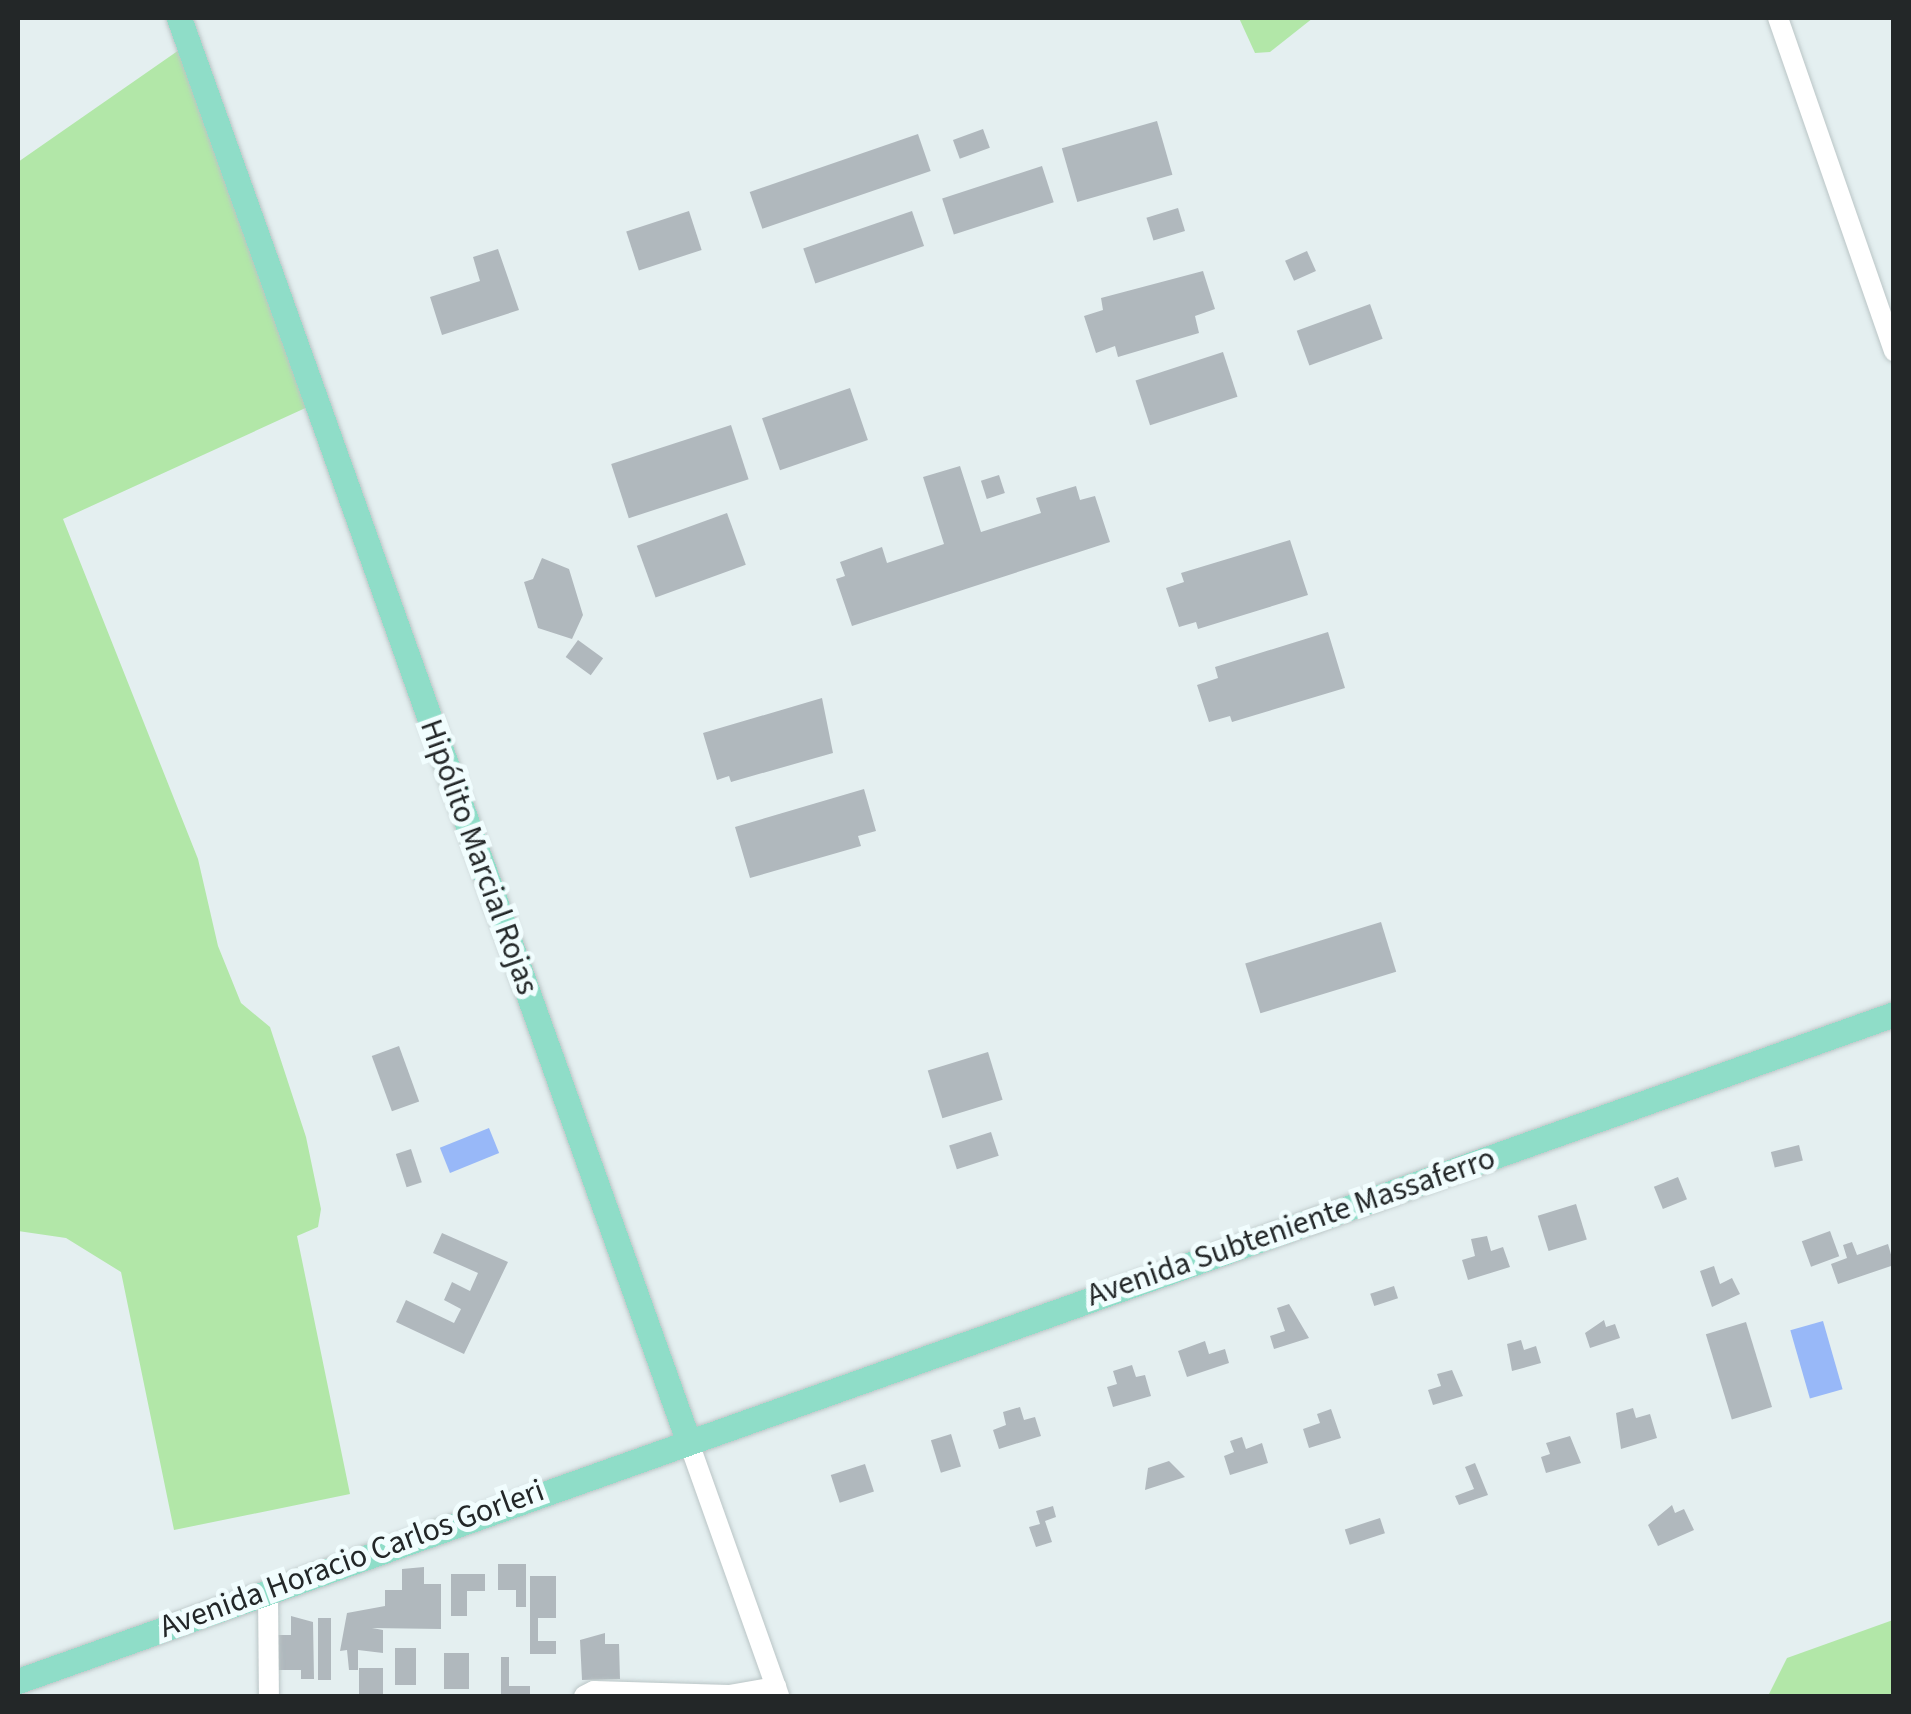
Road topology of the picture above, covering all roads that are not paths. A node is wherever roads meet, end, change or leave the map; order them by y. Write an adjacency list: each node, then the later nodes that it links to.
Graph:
1 (178, 18): 6 (main road, Hipólito Marcial Rojas)
2 (1778, 18): 3 (street)
3 (1886, 304): 4 (street)
4 (1894, 351)
5 (1894, 1014): 6 (main road, Avenida Subteniente Massaferro)
6 (688, 1440): 7 (main road, Avenida Horacio Carlos Gorleri); 9 (street, Hipólito Marcial Rojas)
7 (268, 1590): 8 (main road, Avenida Horacio Carlos Gorleri); 11 (street)
8 (18, 1681)
9 (777, 1692): 10 (street)
10 (585, 1695)
11 (269, 1696)

